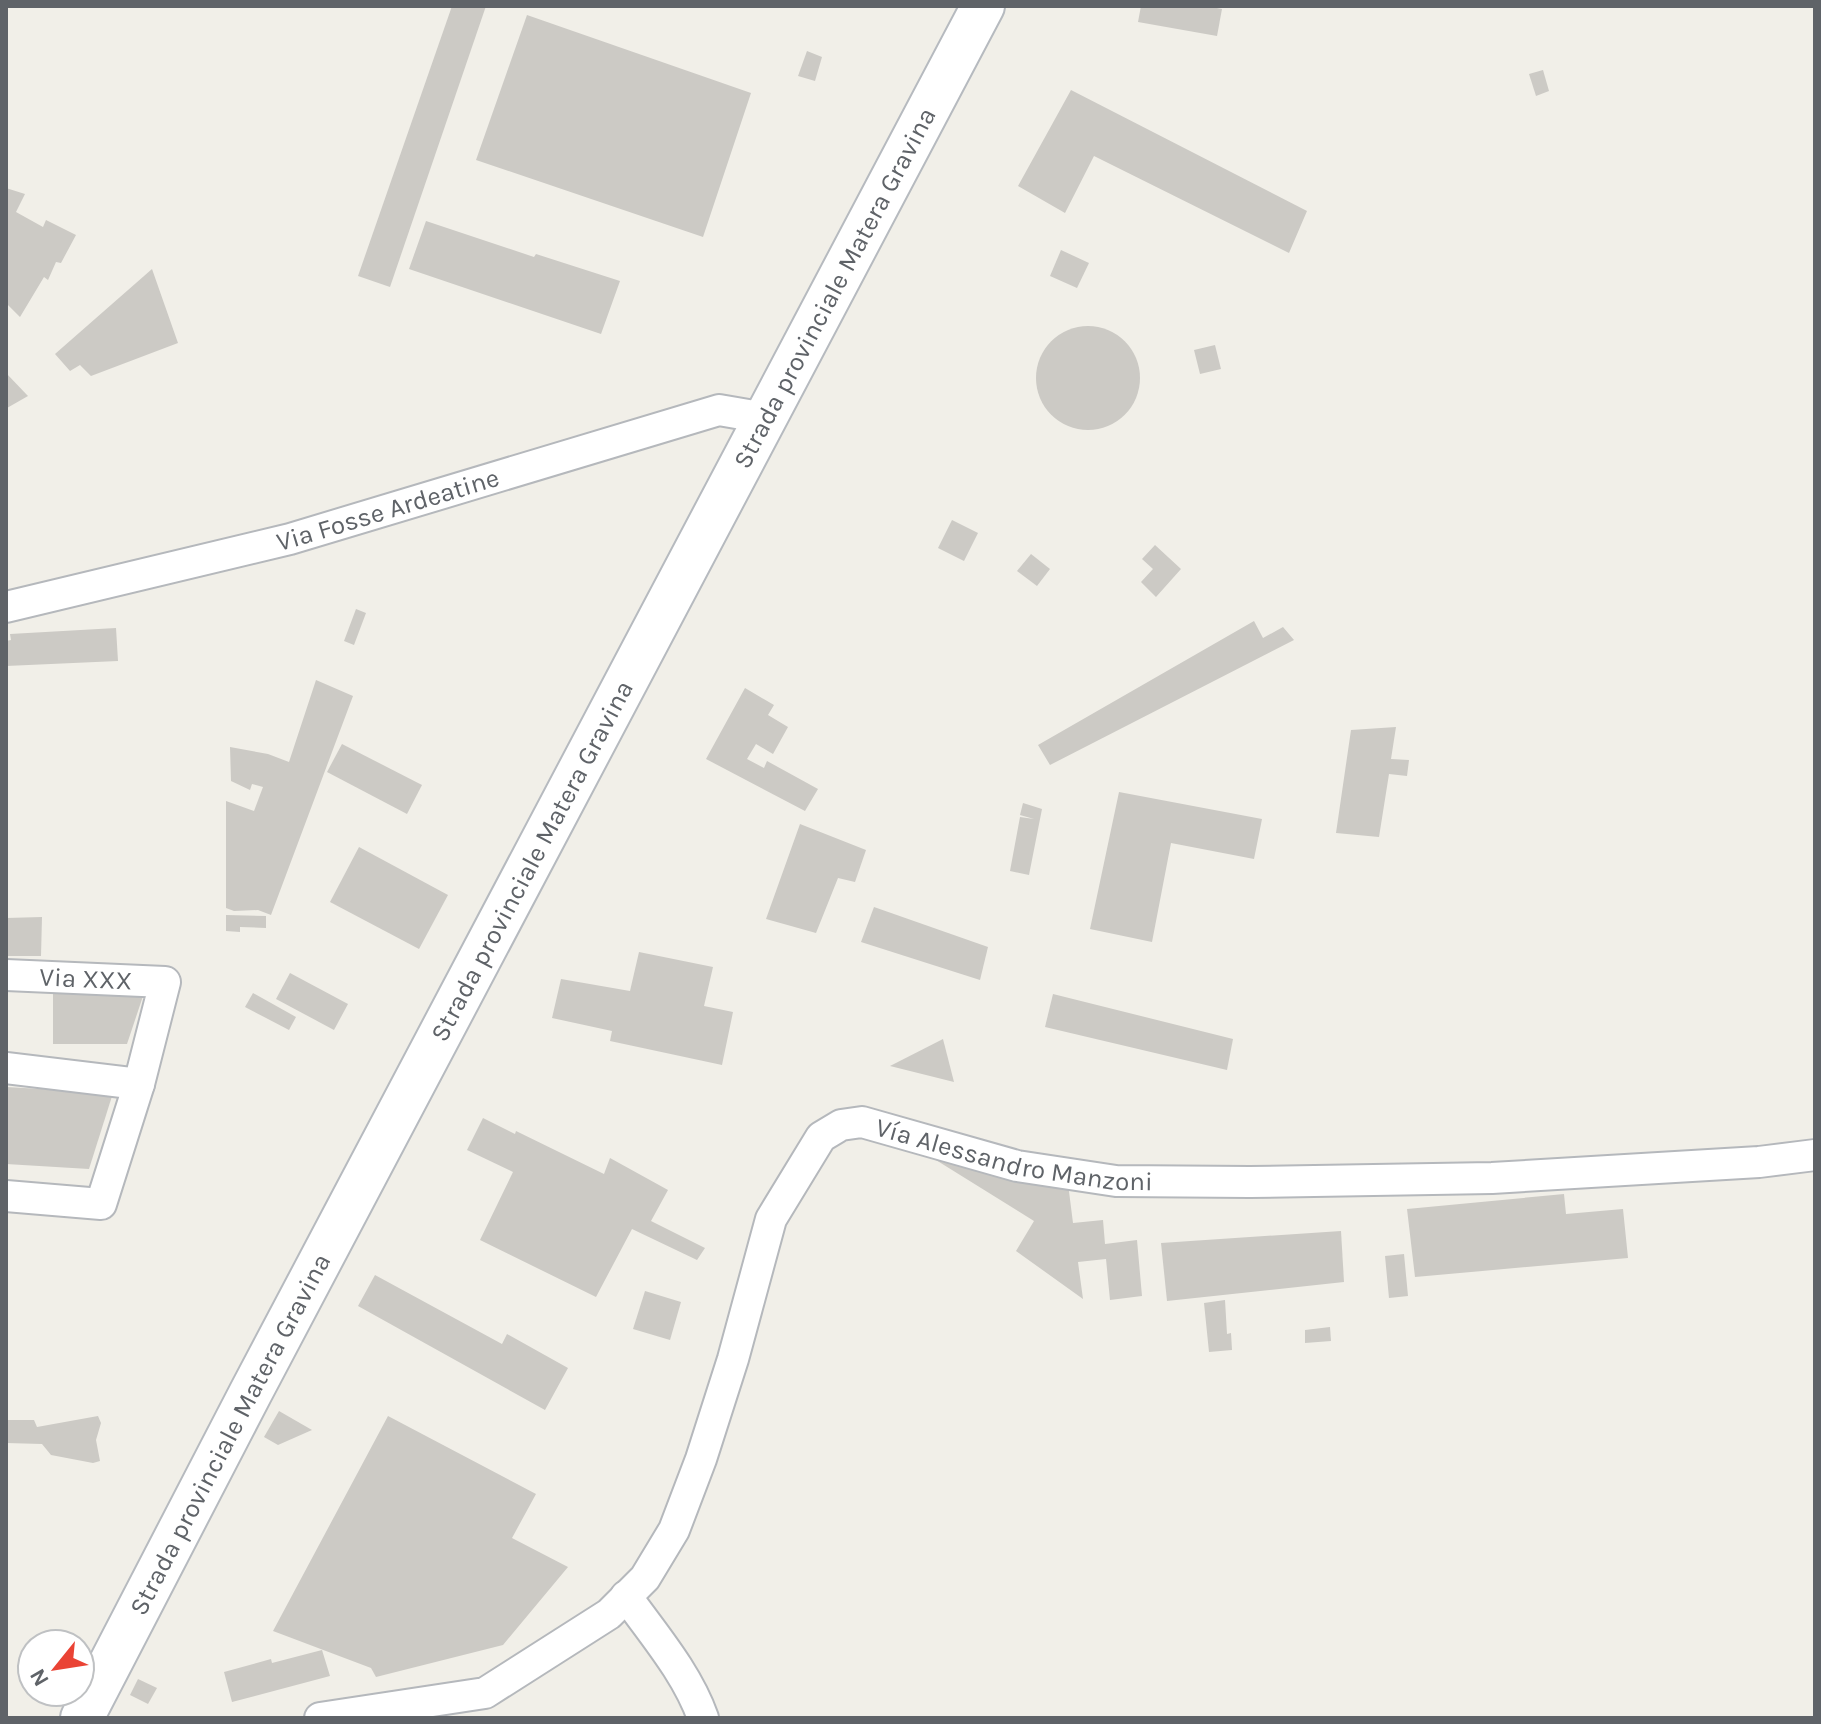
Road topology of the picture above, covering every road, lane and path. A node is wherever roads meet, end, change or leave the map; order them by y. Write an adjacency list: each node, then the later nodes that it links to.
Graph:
1 (983, 6): 2 (main road, Strada provinciale Matera Gravina)
2 (765, 418): 3 (street, Via Fosse Ardeatine); 10 (main road, Strada provinciale Matera Gravina)
3 (6, 607)
4 (6, 975): 6 (street, Via XXX)
5 (6, 1068): 6 (street)
6 (139, 1084): 8 (street)
7 (1815, 1155): 9 (street, Vía Alessandro Manzoni)
8 (6, 1196)
9 (626, 1596): 11 (street, Vía Alessandro Manzoni); 12 (street)
10 (82, 1718)
11 (320, 1718)
12 (703, 1718)

